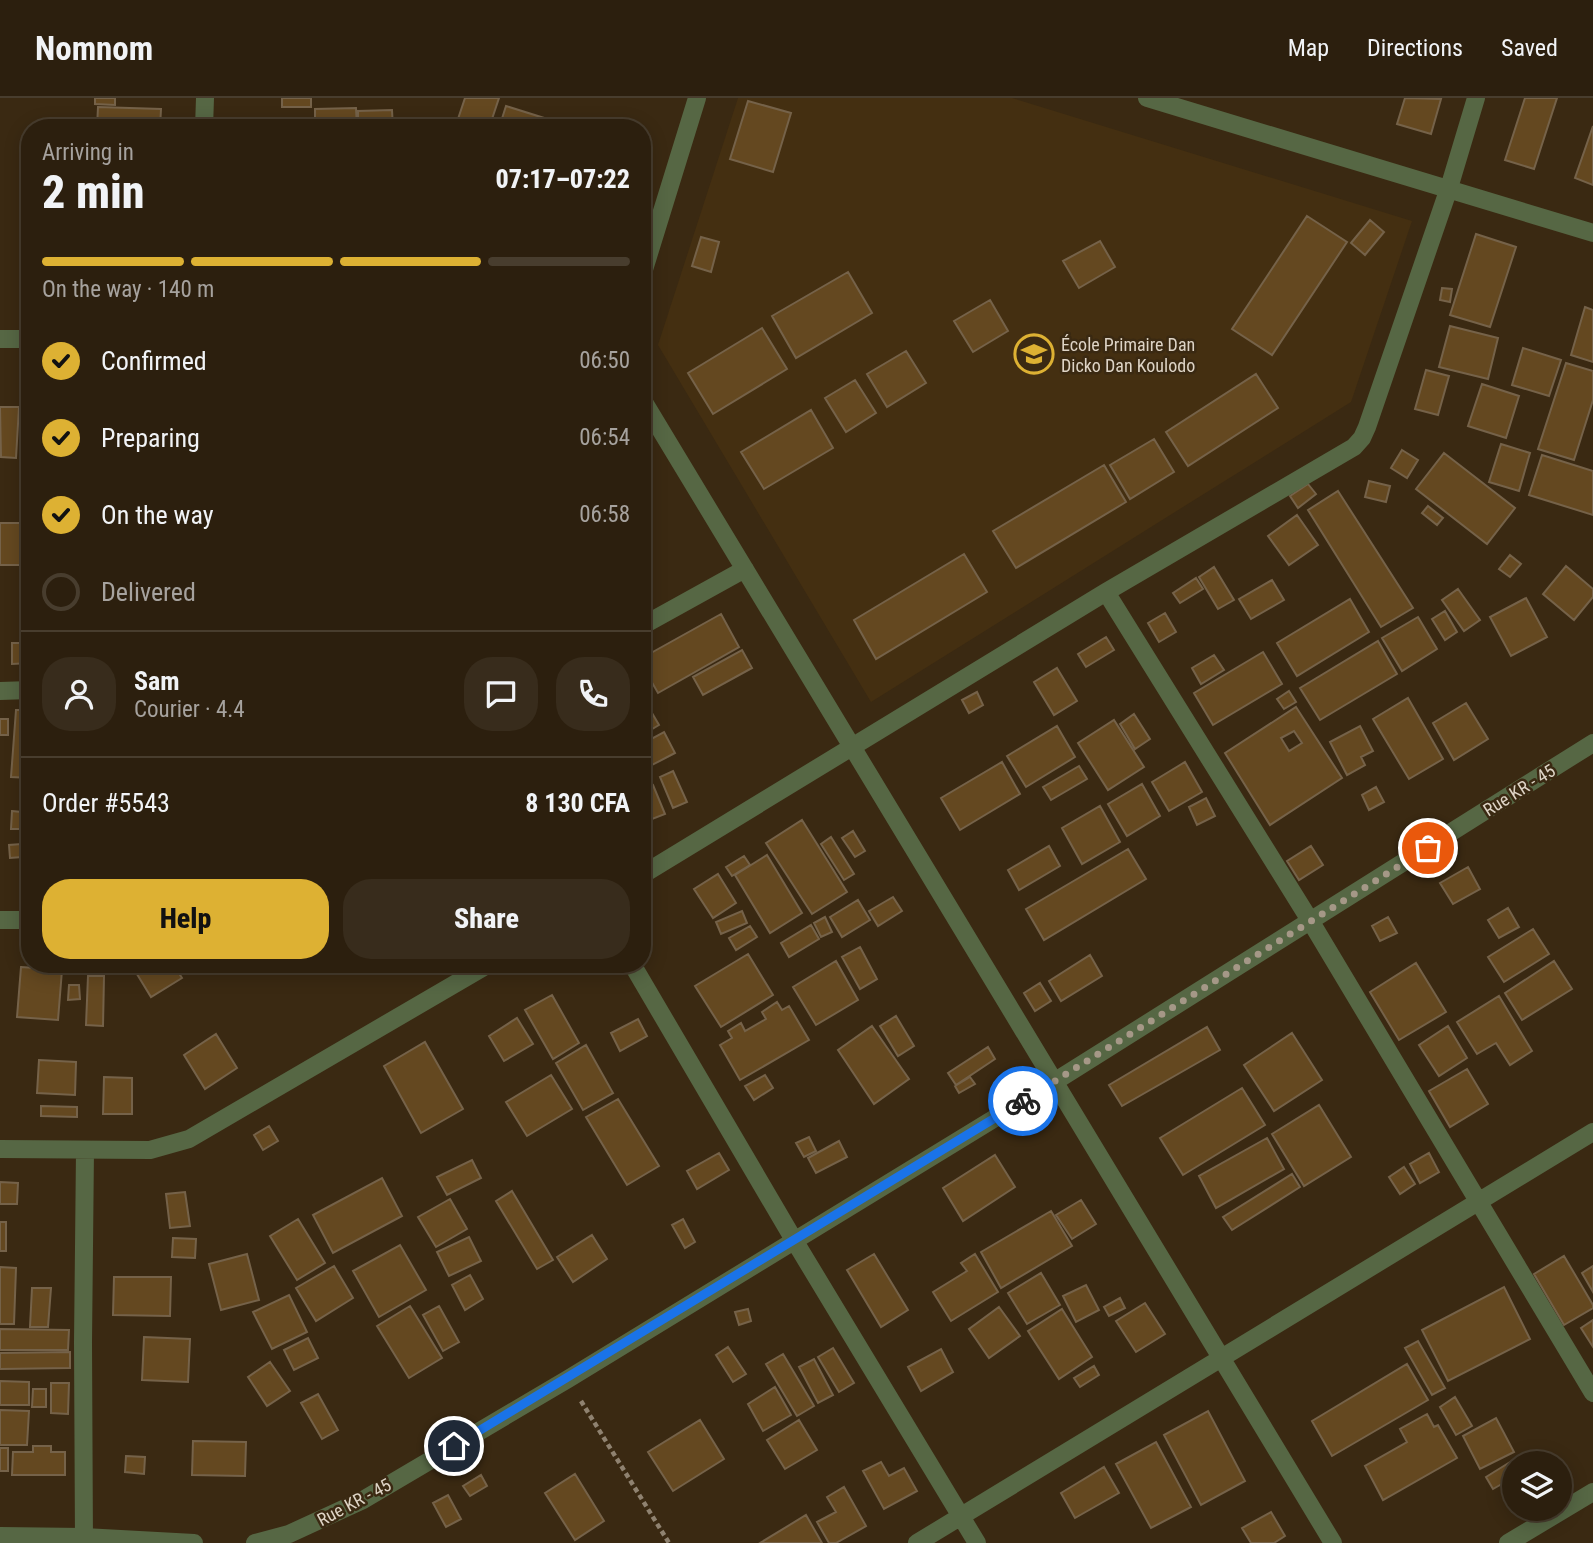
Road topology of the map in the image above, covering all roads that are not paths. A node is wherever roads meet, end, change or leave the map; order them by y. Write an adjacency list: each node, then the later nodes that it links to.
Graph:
1 (205, 98): 5 (street)
2 (697, 98): 8 (street)
3 (1147, 98): 6 (street)
4 (1476, 98): 6 (street)
5 (204, 119)
6 (1450, 188): 7 (street); 13 (street)
7 (1593, 233)
8 (651, 247)
9 (0, 339): 10 (street)
10 (21, 339)
11 (651, 414): 12 (street)
12 (745, 569): 14 (street); 18 (street)
13 (1106, 592): 18 (street); 22 (street)
14 (651, 621)
15 (21, 690): 16 (street)
16 (0, 691)
17 (1593, 743): 22 (street, Rue KR - 45)
18 (852, 749): 19 (street); 25 (street)
19 (651, 870)
20 (0, 920): 21 (street)
21 (21, 920)
22 (1311, 922): 25 (street, Rue KR - 45); 29 (street)
23 (474, 973): 28 (street)
24 (637, 973): 30 (street)
25 (1054, 1082): 30 (street, Rue KR - 45); 31 (street)
26 (1593, 1132): 29 (street)
27 (0, 1149): 28 (street)
28 (85, 1150): 37 (street)
29 (1478, 1202): 31 (street); 32 (street)
30 (794, 1240): 34 (street); 36 (street, Rue KR - 45)
31 (1221, 1358): 34 (street); 42 (street)
32 (1593, 1393)
33 (1593, 1492): 43 (street)
34 (960, 1516): 40 (street); 41 (street)
35 (0, 1535): 37 (street)
36 (291, 1539): 39 (street, Rue KR - 45)
37 (84, 1540): 38 (street)
38 (194, 1543)
39 (255, 1543)
40 (917, 1543)
41 (976, 1543)
42 (1333, 1543)
43 (1508, 1543)

